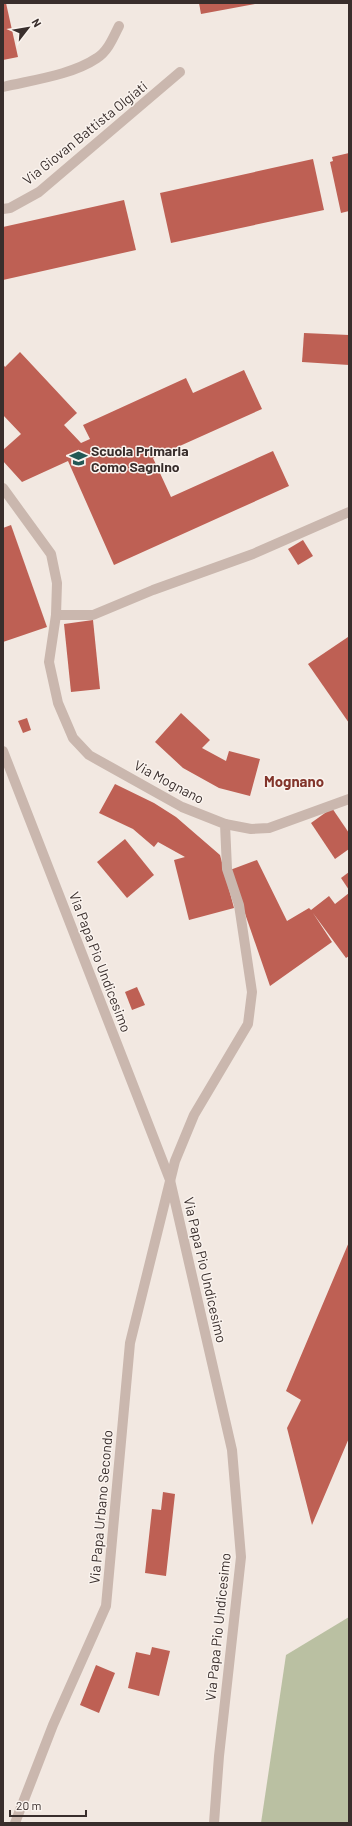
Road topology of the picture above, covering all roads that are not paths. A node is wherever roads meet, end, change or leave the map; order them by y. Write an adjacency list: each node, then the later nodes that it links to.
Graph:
1 (119, 26): 3 (street)
2 (180, 72): 4 (street, Via Giovan Battista Olgiati)
3 (3, 87)
4 (3, 209)
5 (3, 488): 7 (street, Via Mognano)
6 (349, 512): 7 (street)
7 (56, 615): 10 (street, Via Mognano)
8 (3, 751): 11 (street, Via Papa Pio Undicesimo)
9 (349, 799): 10 (street, Via Mognano)
10 (225, 824): 11 (street)
11 (170, 1180): 12 (street, Via Papa Urbano Secondo); 13 (street, Via Papa Pio Undicesimo)
12 (15, 1823)
13 (214, 1823)

